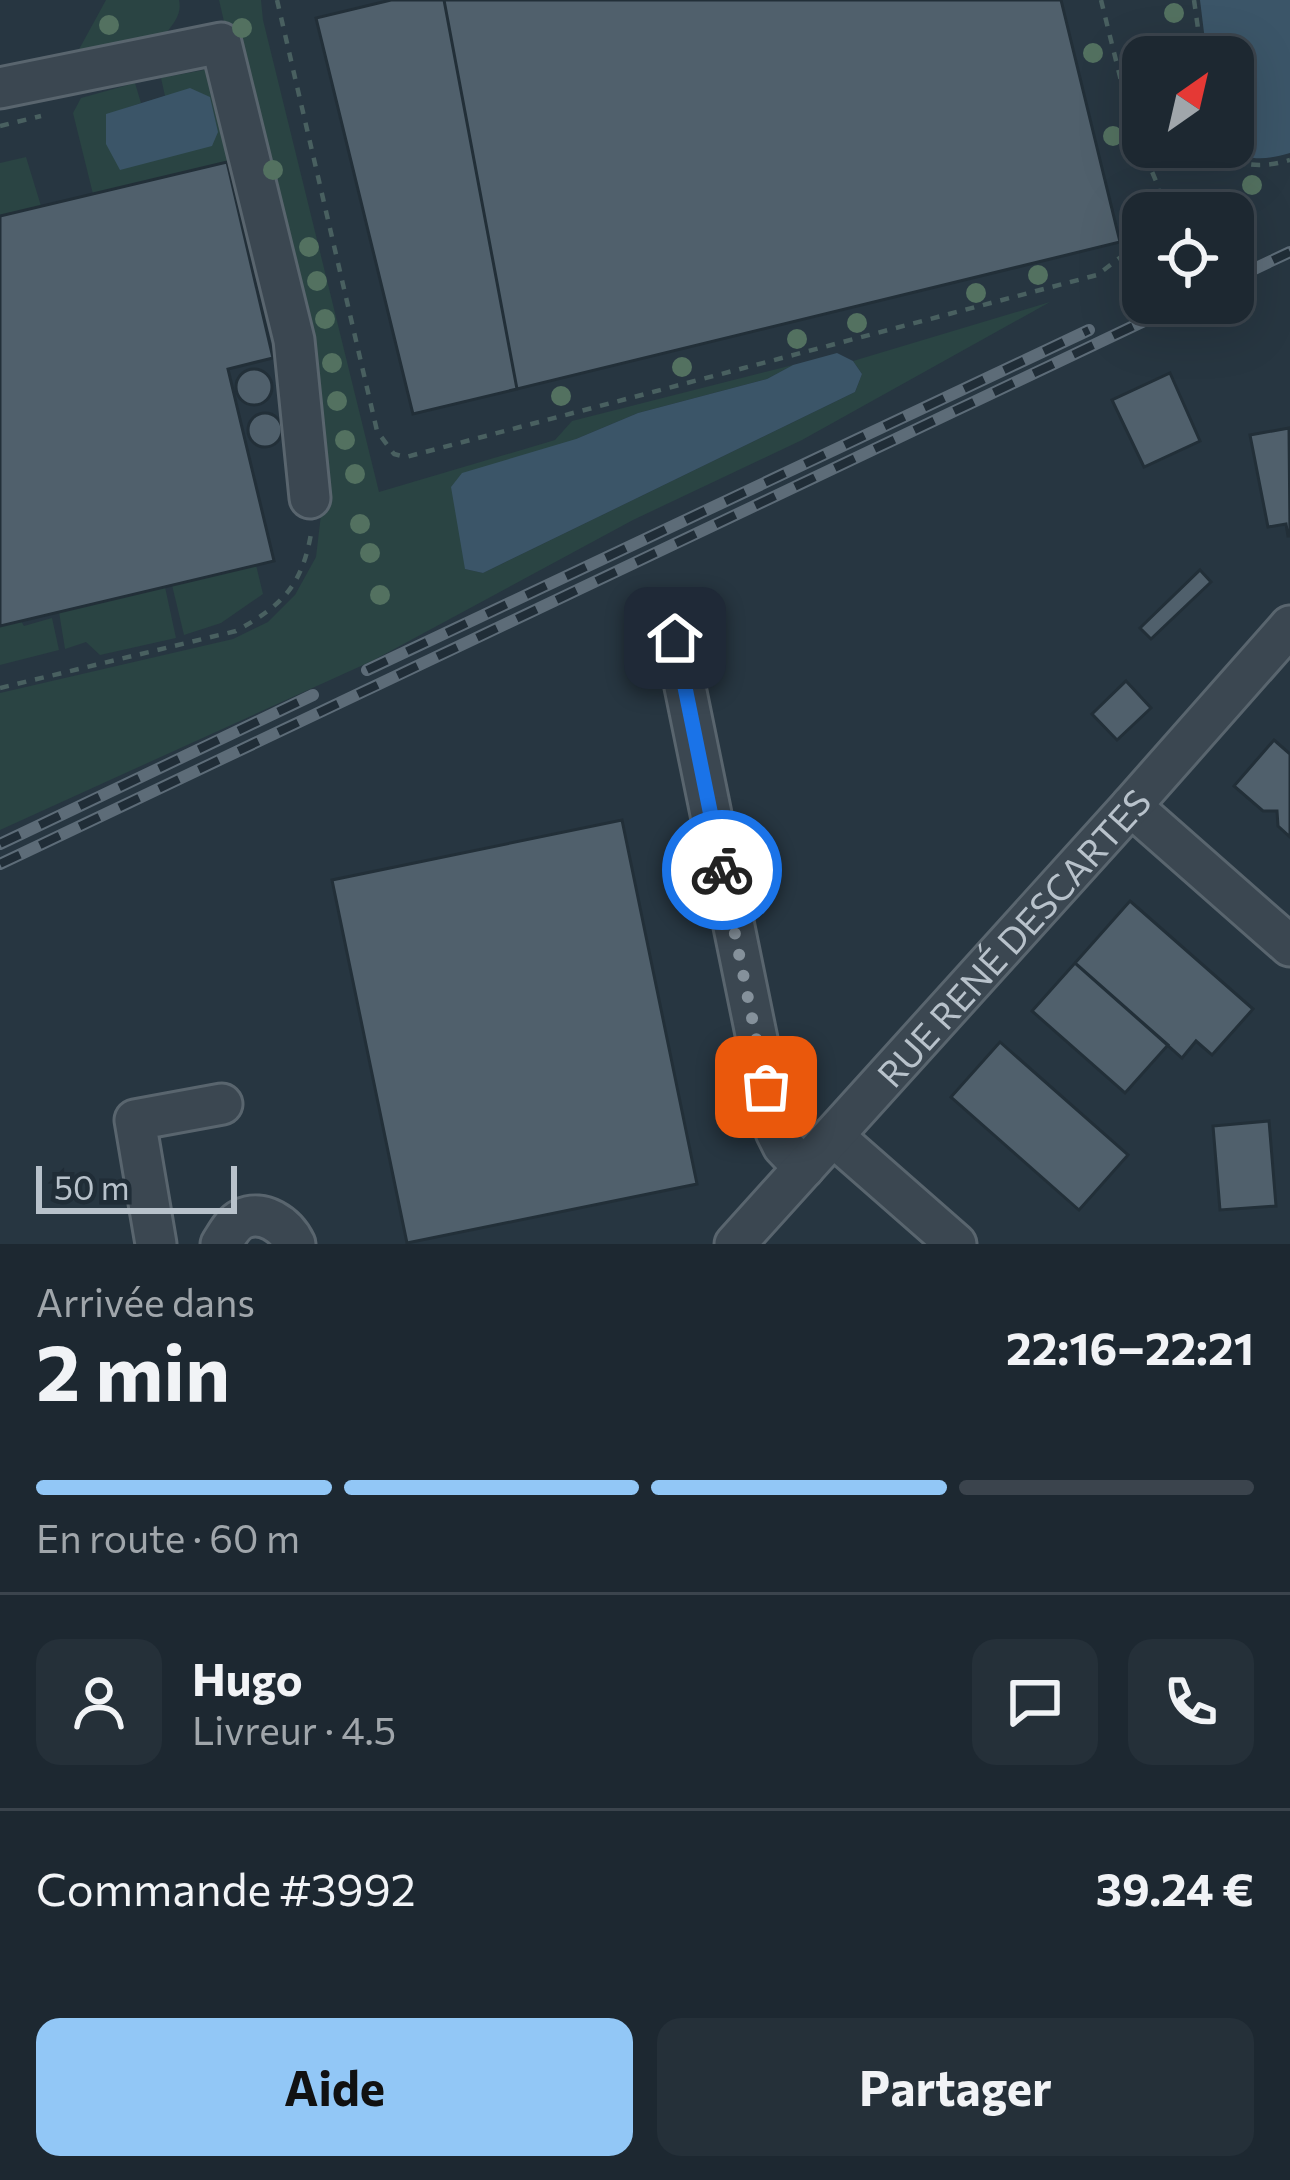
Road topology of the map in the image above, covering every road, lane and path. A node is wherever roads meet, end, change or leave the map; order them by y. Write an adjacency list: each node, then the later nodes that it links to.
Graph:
1 (277, 0): 11 (path)
2 (1101, 0): 10 (path)
3 (1195, 0): 4 (path)
4 (1199, 36)
5 (0, 88): 12 (street)
6 (53, 113): 7 (path)
7 (0, 126)
8 (1290, 160): 9 (path)
9 (1254, 165)
10 (1159, 192)
11 (1122, 256)
12 (310, 498): 15 (path)
13 (1290, 626): 16 (street, RUE RENÉ DESCARTES)
14 (675, 638): 20 (street)
15 (0, 688)
16 (1131, 806): 17 (street); 19 (street, RUE RENÉ DESCARTES)
17 (1290, 946)
18 (222, 1104): 21 (street)
19 (833, 1136): 20 (street, RUE RENÉ DESCARTES); 25 (street)
20 (804, 1168): 24 (street, RUE RENÉ DESCARTES)
21 (156, 1244)
22 (221, 1244): 23 (street)
23 (296, 1244)
24 (735, 1244)
25 (956, 1244)

